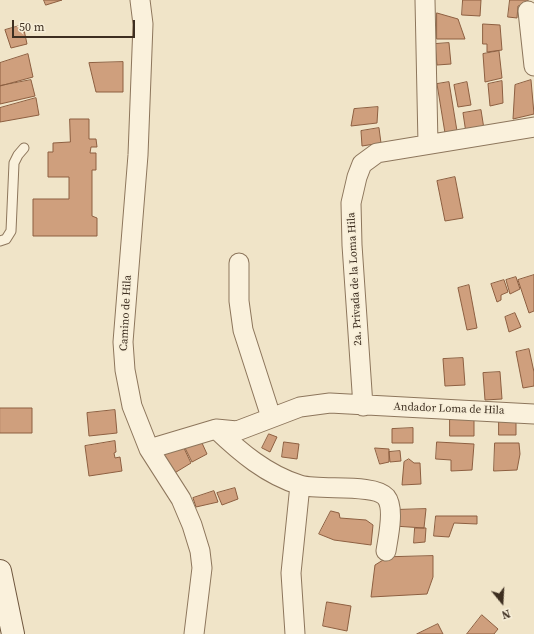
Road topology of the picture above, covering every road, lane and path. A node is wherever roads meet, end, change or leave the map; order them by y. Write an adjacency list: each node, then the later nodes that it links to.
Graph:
1 (140, 0): 14 (street, Camino de Hila)
2 (425, 0): 6 (street)
3 (528, 11): 4 (street)
4 (534, 66)
5 (534, 127): 6 (street, 2a. Privada de la Loma Hila)
6 (428, 144): 10 (street, 2a. Privada de la Loma Hila)
7 (24, 148): 8 (lane)
8 (0, 241)
9 (239, 263): 12 (street)
10 (363, 406): 11 (street, Andador Loma de Hila); 12 (street, Andador Loma de Hila)
11 (534, 414)
12 (271, 417): 13 (street, Andador Loma de Hila)
13 (216, 429): 14 (street); 15 (street)
14 (149, 449): 19 (street, Camino de Hila)
15 (300, 485): 16 (street); 20 (street)
16 (386, 551)
17 (0, 571): 18 (street)
18 (13, 634)
19 (194, 634)
20 (295, 634)

